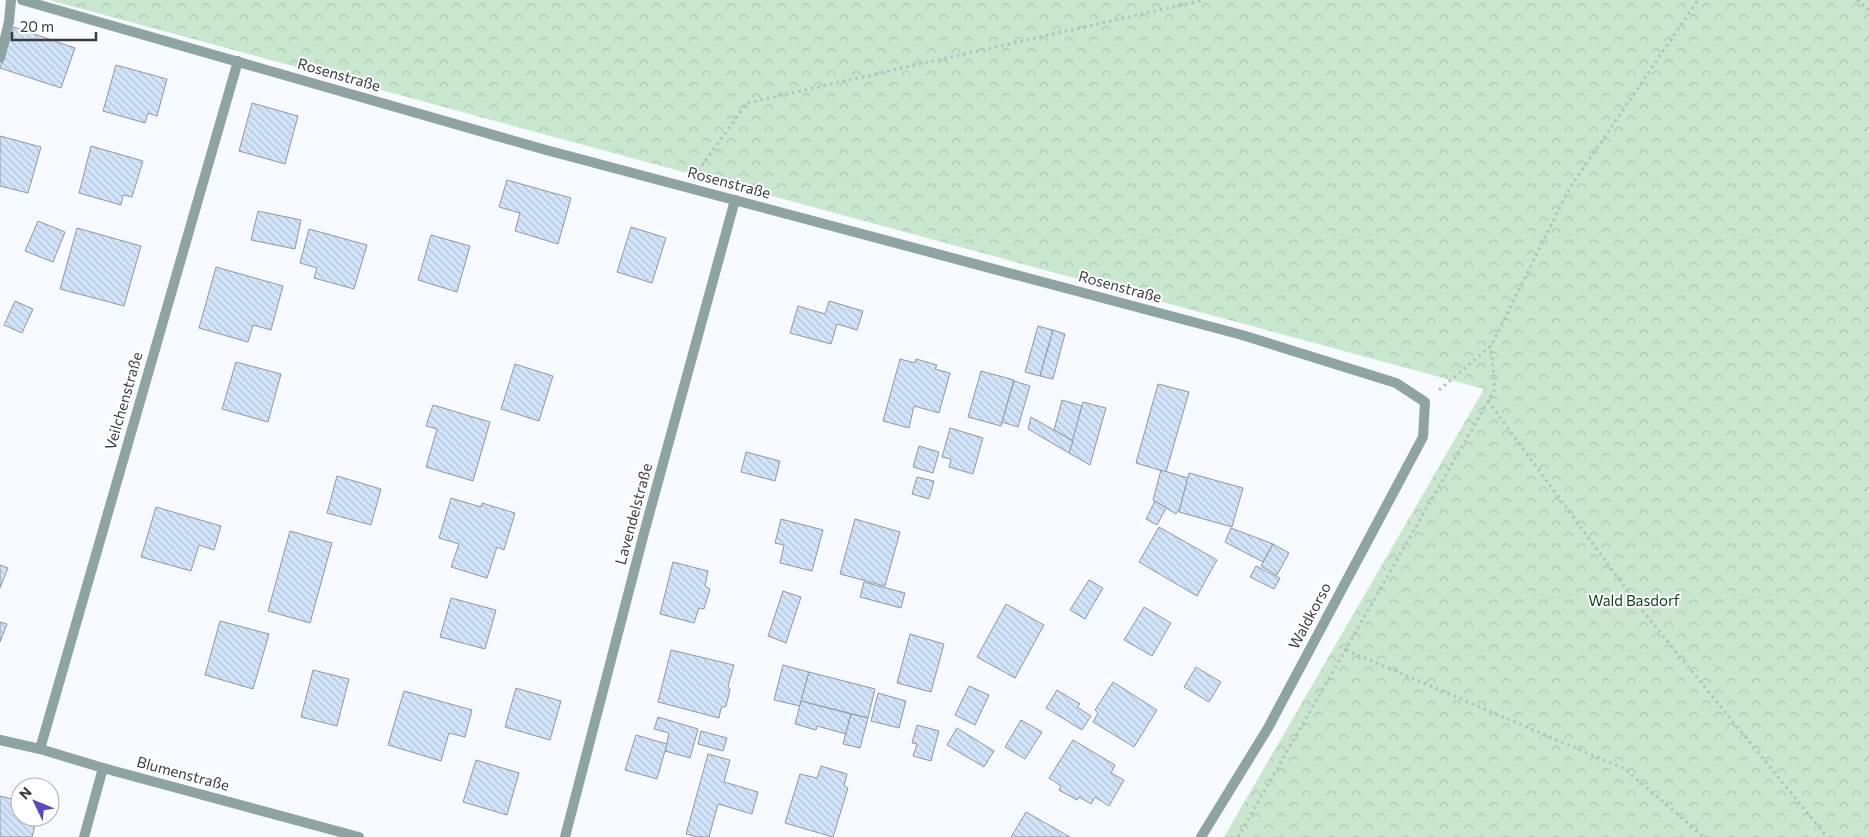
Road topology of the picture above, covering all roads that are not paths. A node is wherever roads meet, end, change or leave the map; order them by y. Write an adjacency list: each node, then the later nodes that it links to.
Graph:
1 (11, 0): 3 (street)
2 (22, 0): 4 (street, Rosenstraße)
3 (0, 58)
4 (238, 61): 5 (street, Rosenstraße); 8 (street, Veilchenstraße)
5 (735, 200): 6 (street, Rosenstraße); 12 (street, Lavendelstraße)
6 (1425, 402): 13 (street, Waldkorso)
7 (0, 740): 8 (street, Blumenstraße)
8 (40, 748): 9 (street, Blumenstraße)
9 (103, 768): 10 (street); 11 (street, Blumenstraße)
10 (84, 837)
11 (359, 837)
12 (565, 837)
13 (1201, 837)

